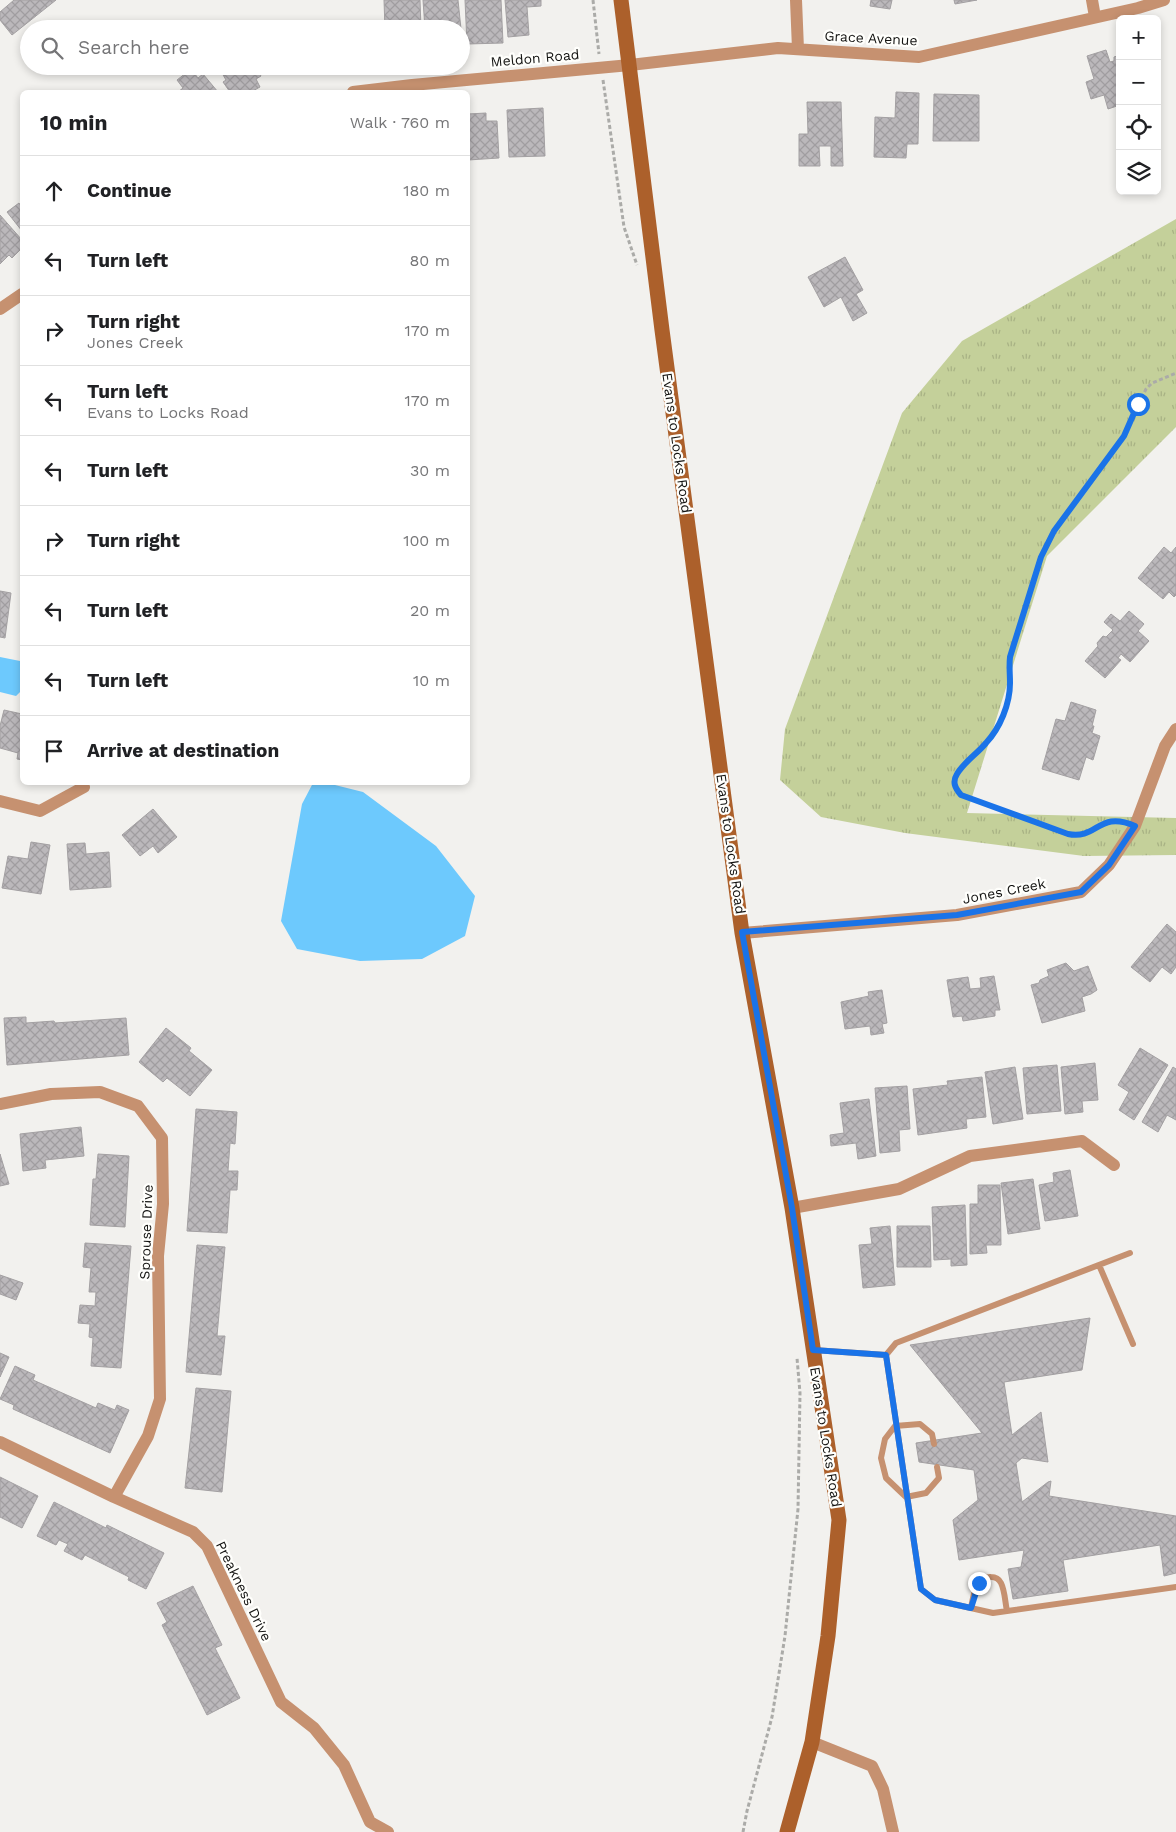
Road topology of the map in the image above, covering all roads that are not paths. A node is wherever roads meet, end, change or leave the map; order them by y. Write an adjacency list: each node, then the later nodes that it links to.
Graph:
1 (621, 0): 7 (street, Evans to Locks Road)
2 (796, 0): 6 (street)
3 (1092, 0): 5 (street)
4 (1164, 0): 5 (street, Grace Avenue)
5 (1095, 17): 6 (street, Grace Avenue)
6 (798, 49): 7 (street, Grace Avenue)
7 (630, 65): 8 (street, Meldon Road); 14 (street, Evans to Locks Road)
8 (370, 90)
9 (20, 295): 10 (street)
10 (0, 309)
11 (1176, 729): 14 (street, Jones Creek)
12 (84, 787): 13 (street)
13 (0, 801)
14 (742, 932): 17 (street, Evans to Locks Road)
15 (0, 1104): 27 (street, Sprouse Drive)
16 (1114, 1165): 17 (street)
17 (792, 1208): 21 (street, Evans to Locks Road)
18 (1130, 1253): 19 (lane)
19 (1099, 1265): 20 (lane); 22 (lane)
20 (1133, 1344)
21 (813, 1350): 22 (lane); 32 (street, Evans to Locks Road)
22 (886, 1355): 23 (lane)
23 (895, 1426): 25 (lane); 28 (lane); 28 (lane)
24 (0, 1442): 27 (street, Preakness Drive)
25 (934, 1444)
26 (937, 1467): 28 (lane)
27 (114, 1497): 33 (street, Preakness Drive)
28 (906, 1497): 30 (lane)
29 (1176, 1587): 31 (lane)
30 (971, 1608): 31 (lane); 31 (lane)
31 (1007, 1611)
32 (812, 1742): 34 (street, Evans to Locks Road); 35 (street)
33 (388, 1832)
34 (787, 1832)
35 (893, 1832)

